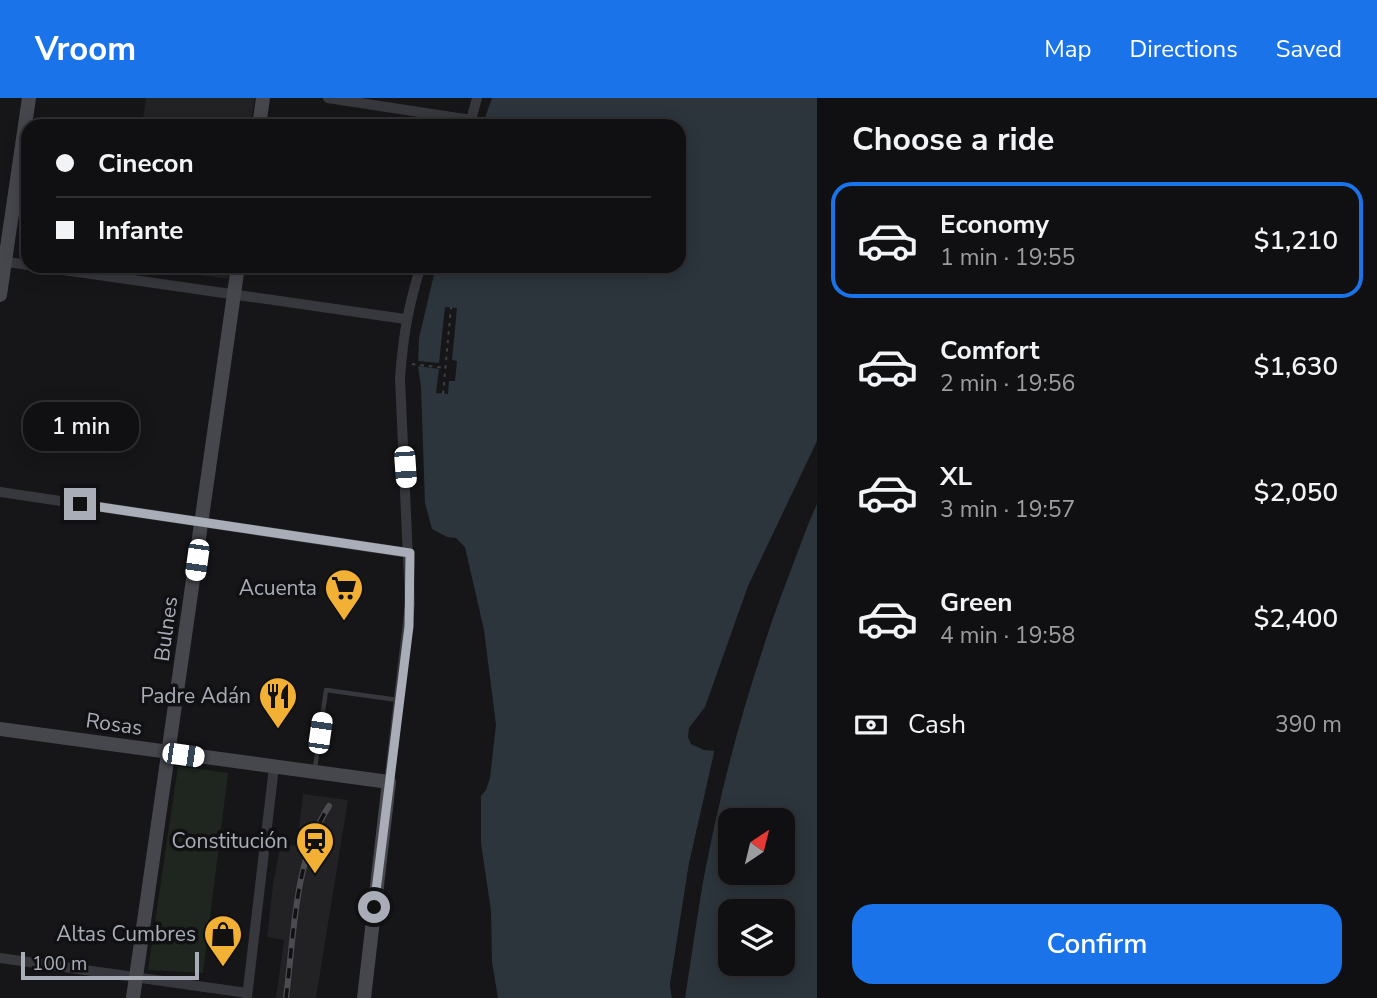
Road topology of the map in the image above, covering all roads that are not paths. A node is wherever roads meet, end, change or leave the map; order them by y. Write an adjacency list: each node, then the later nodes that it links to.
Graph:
1 (29, 98): 5 (main road)
2 (263, 98): 6 (main road)
3 (328, 98): 7 (street)
4 (477, 98): 8 (street)
5 (26, 119)
6 (260, 119)
7 (447, 119)
8 (471, 119)
9 (21, 146): 10 (main road)
10 (2, 261): 11 (street); 15 (main road)
11 (21, 264)
12 (84, 273): 16 (street)
13 (237, 273): 16 (main road, Bulnes)
14 (419, 273): 17 (street)
15 (0, 295)
16 (234, 295): 17 (street); 19 (main road, Bulnes)
17 (405, 319): 20 (street)
18 (0, 492): 19 (street)
19 (202, 522): 20 (street); 23 (main road, Bulnes)
20 (410, 553): 21 (street)
21 (400, 700): 25 (lane); 26 (street)
22 (0, 730): 23 (main road, Rosas)
23 (170, 753): 24 (main road, Rosas); 28 (main road, Bulnes)
24 (274, 767): 25 (main road, Rosas); 29 (street)
25 (315, 772): 26 (main road, Rosas)
26 (389, 782): 31 (main road)
27 (0, 958): 28 (street)
28 (136, 978): 29 (street); 30 (main road, Bulnes)
29 (247, 995)
30 (133, 998)
31 (364, 998)

